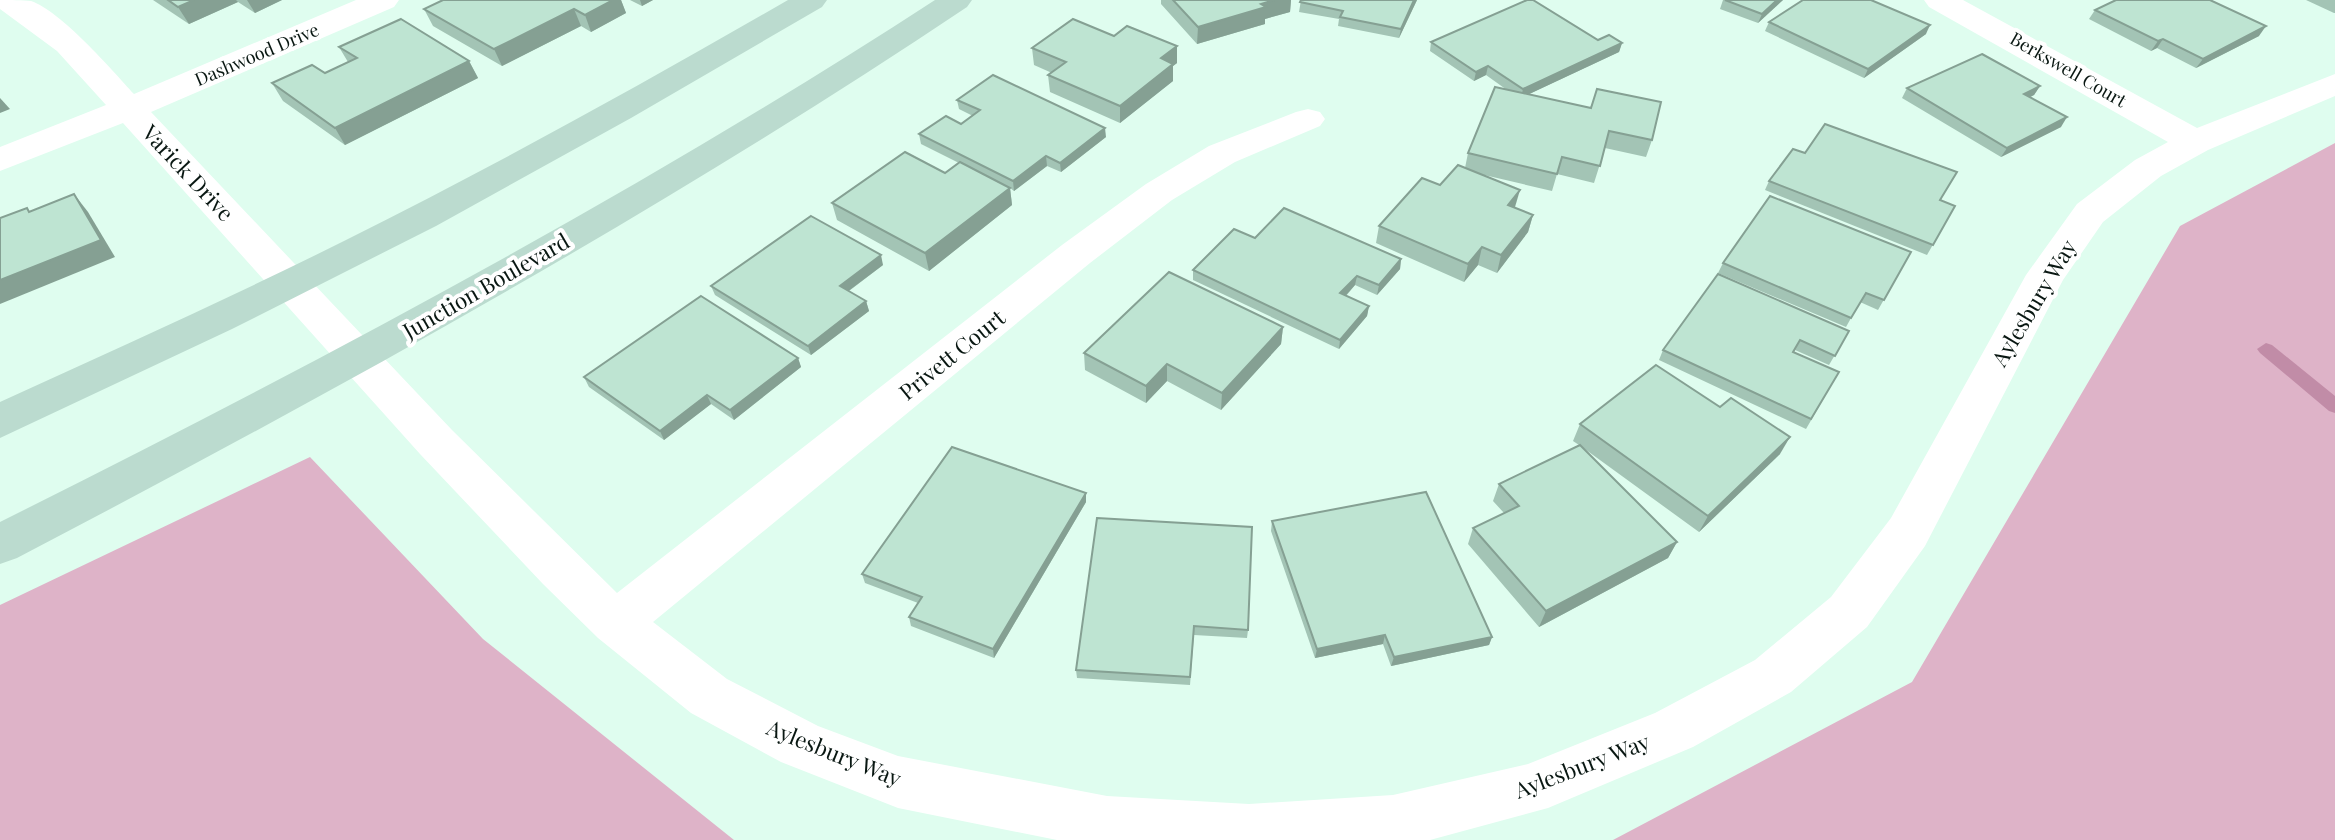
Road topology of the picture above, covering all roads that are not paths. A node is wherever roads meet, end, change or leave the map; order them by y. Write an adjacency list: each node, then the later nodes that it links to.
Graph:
1 (7, 0): 7 (street, Varick Drive)
2 (383, 0): 7 (street, Dashwood Drive)
3 (811, 0): 11 (main road)
4 (956, 0): 12 (main road, Junction Boulevard)
5 (1940, 0): 9 (street, Berkswell Court)
6 (2335, 84): 9 (street, Aylesbury Way)
7 (129, 108): 10 (street, Dashwood Drive); 11 (street, Varick Drive)
8 (1308, 119): 15 (street, Privett Court)
9 (2195, 142): 15 (street, Aylesbury Way)
10 (0, 160)
11 (291, 284): 12 (street, Varick Drive); 13 (main road)
12 (360, 358): 14 (main road, Junction Boulevard); 15 (street, Aylesbury Way)
13 (0, 421)
14 (0, 544)
15 (616, 623)

